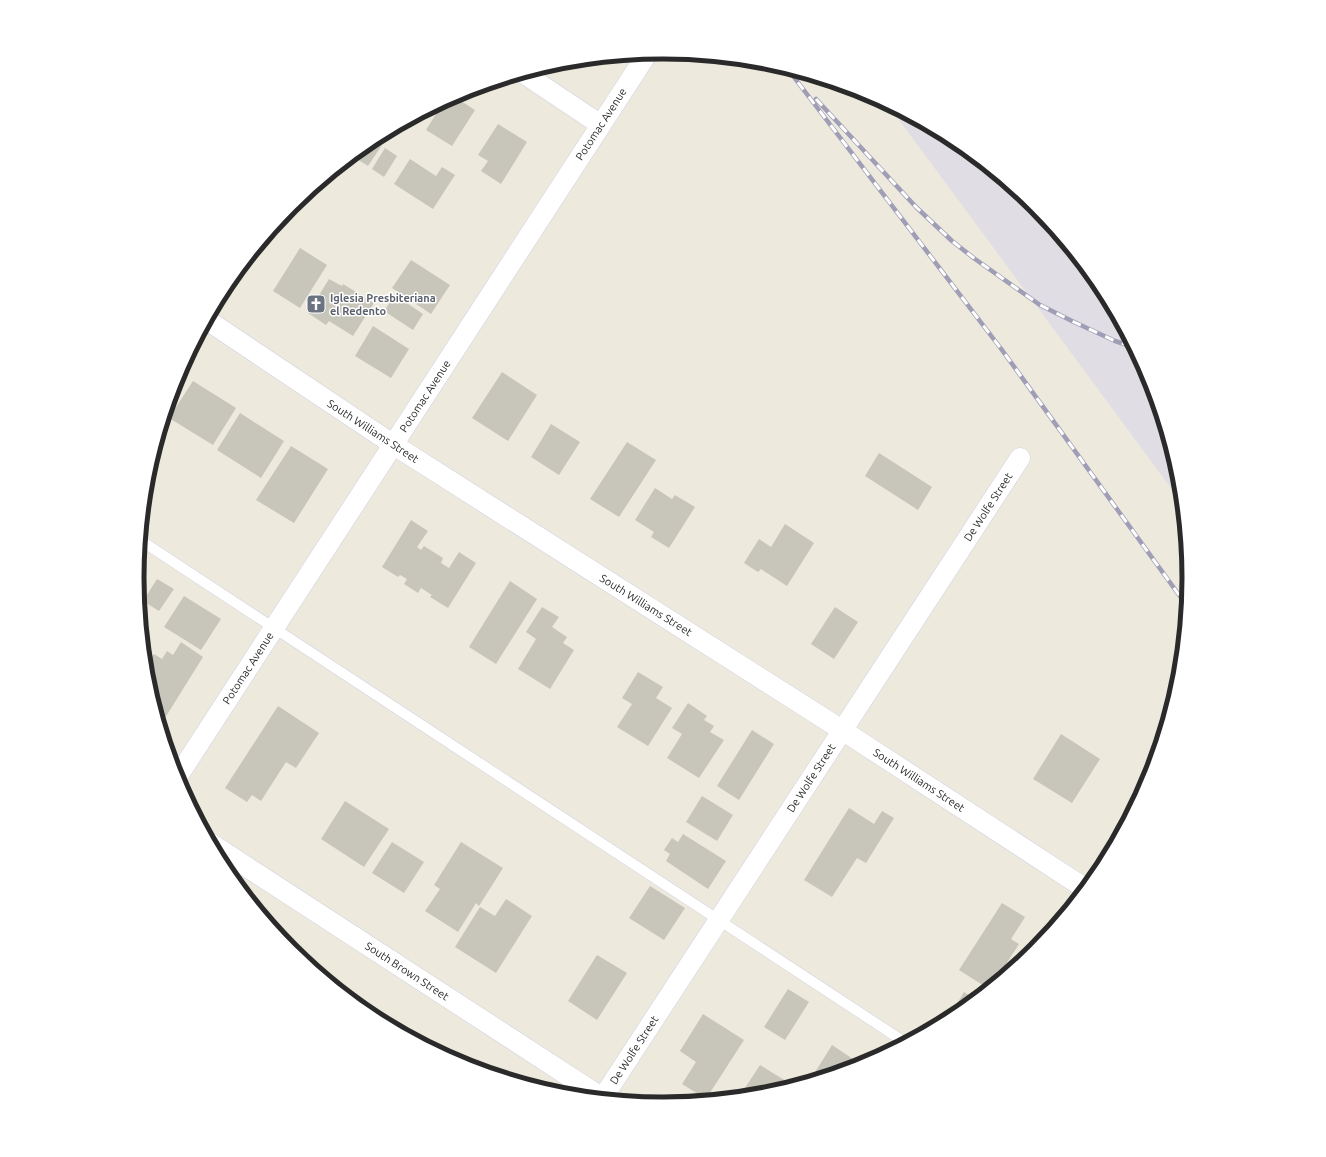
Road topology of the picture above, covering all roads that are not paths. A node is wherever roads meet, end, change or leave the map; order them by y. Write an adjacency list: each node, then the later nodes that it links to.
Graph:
1 (643, 60): 3 (street, Potomac Avenue)
2 (530, 77): 3 (street)
3 (601, 125): 5 (street, Potomac Avenue)
4 (211, 323): 5 (street, South Williams Street)
5 (394, 445): 8 (street, Potomac Avenue); 9 (street, South Williams Street)
6 (1020, 458): 9 (street, De Wolfe Street)
7 (145, 543): 8 (lane)
8 (275, 627): 10 (street, Potomac Avenue); 13 (lane)
9 (842, 730): 12 (street, South Williams Street); 13 (street, De Wolfe Street)
10 (181, 771)
11 (220, 850): 15 (street, South Brown Street)
12 (1081, 886)
13 (719, 919): 14 (lane); 16 (street, De Wolfe Street)
14 (901, 1040)
15 (595, 1094)
16 (606, 1095)

